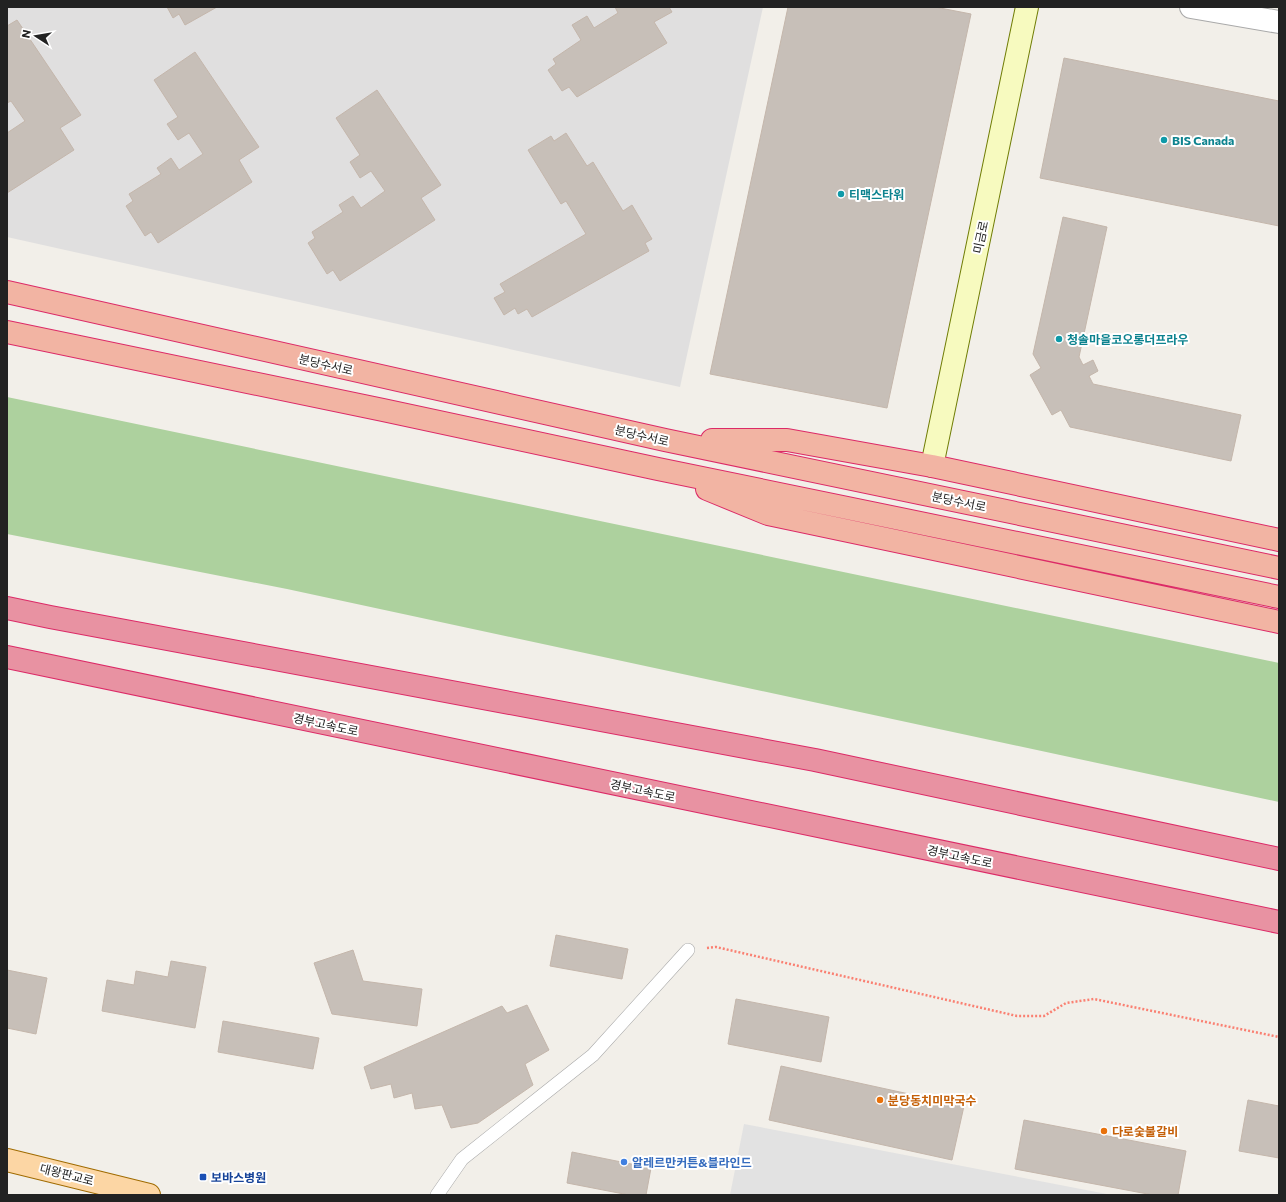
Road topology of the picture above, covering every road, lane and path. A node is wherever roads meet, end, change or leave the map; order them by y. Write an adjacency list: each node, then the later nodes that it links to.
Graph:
1 (1027, 7): 7 (main road, 미금로)
2 (1192, 7): 3 (street)
3 (1279, 22)
4 (7, 292): 6 (highway, 분당수서로)
5 (7, 332): 8 (highway)
6 (665, 440): 7 (highway); 10 (highway, 분당수서로)
7 (932, 466): 9 (highway)
8 (658, 469): 11 (highway); 13 (highway)
9 (1279, 540)
10 (1279, 568)
11 (1279, 597)
12 (7, 608): 15 (highway)
13 (1279, 622)
14 (7, 657): 16 (highway, 경부고속도로)
15 (1279, 859)
16 (1279, 922)
17 (688, 950): 18 (path); 21 (lane)
18 (1279, 1036)
19 (7, 1160): 20 (main road, 대왕판교로)
20 (149, 1195)
21 (437, 1195)

